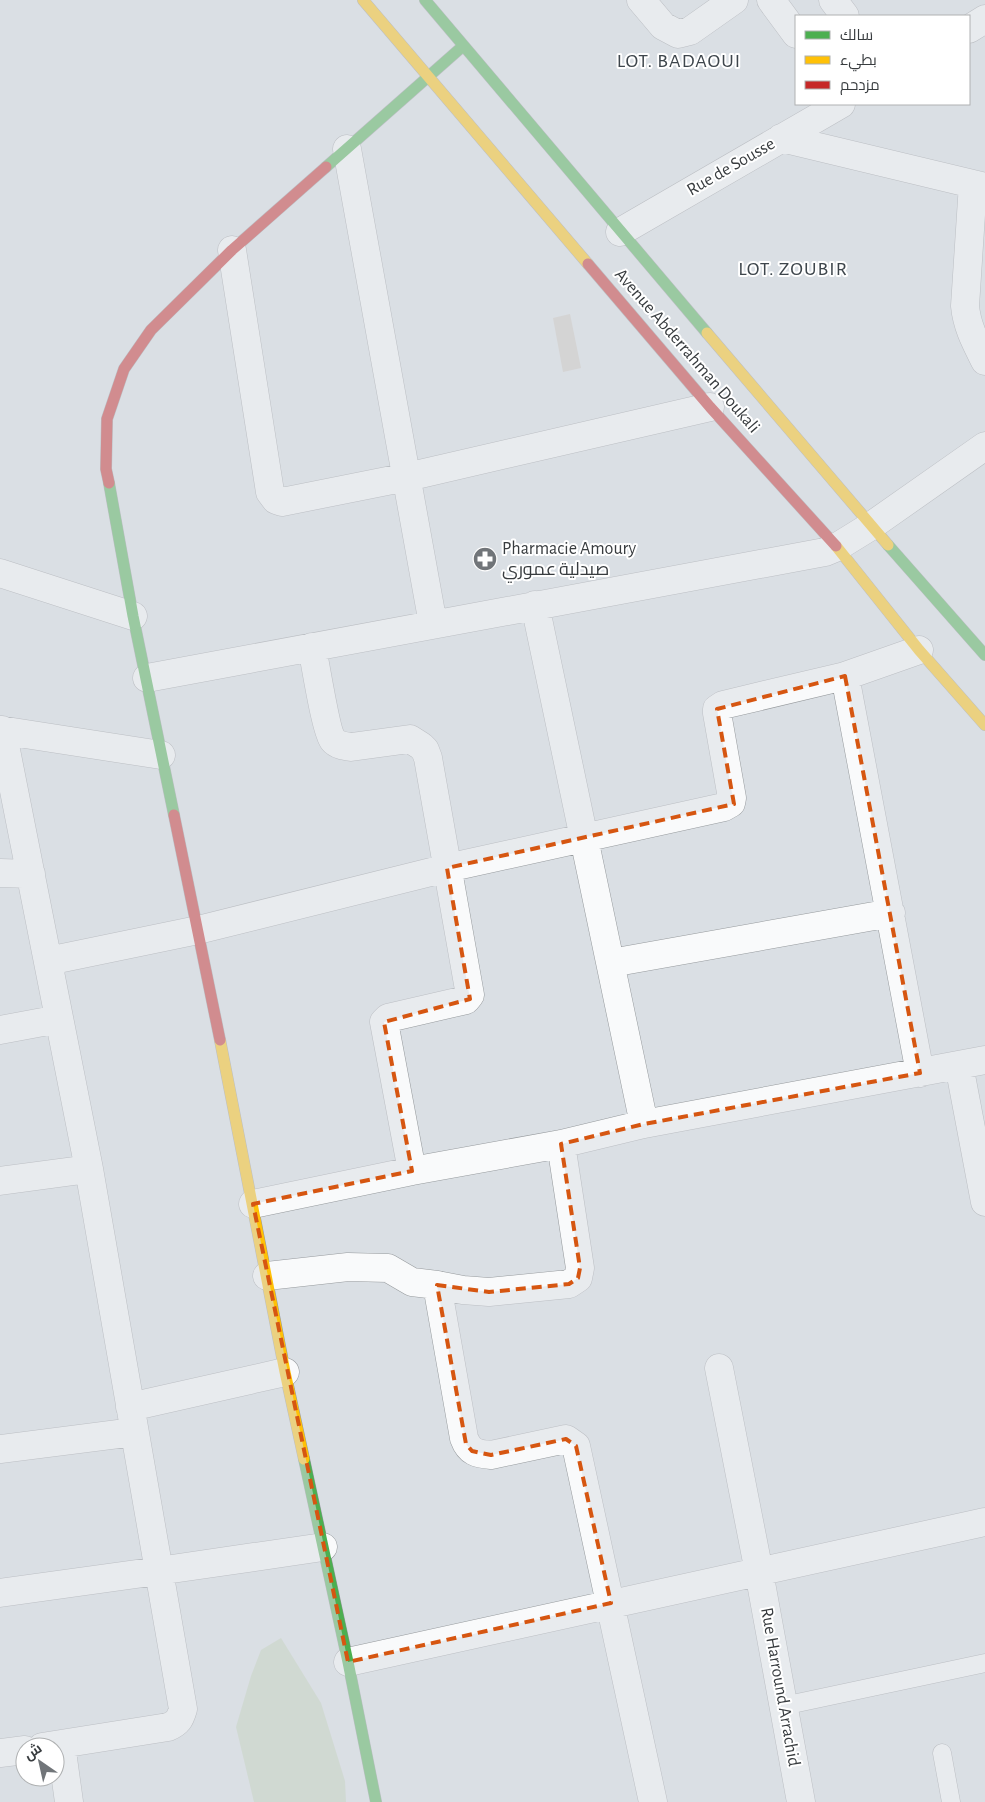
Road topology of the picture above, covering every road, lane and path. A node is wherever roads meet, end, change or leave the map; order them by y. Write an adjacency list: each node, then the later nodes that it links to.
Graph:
1 (425, 0): 11 (street, Avenue Abderrahman Doukali)
2 (641, 0): 3 (street)
3 (734, 0)
4 (771, 0): 10 (street)
5 (833, 0): 7 (street)
6 (371, 3): 12 (street, Avenue Abderrahman Doukali)
7 (845, 15)
8 (985, 19): 9 (street)
9 (970, 28)
10 (795, 33)
11 (463, 46): 12 (street); 17 (street, Avenue Abderrahman Doukali)
12 (427, 76): 15 (street); 20 (street, Avenue Abderrahman Doukali)
13 (839, 105): 14 (street, Rue de Sousse)
14 (781, 138): 16 (street); 17 (street, Rue de Sousse)
15 (347, 149): 18 (street); 22 (street)
16 (979, 186): 19 (street)
17 (620, 232): 23 (street, Avenue Abderrahman Doukali)
18 (232, 250): 22 (street); 27 (street)
19 (985, 361)
20 (710, 407): 22 (street); 24 (street, Avenue Abderrahman Doukali)
21 (985, 446): 23 (street)
22 (407, 477): 28 (street)
23 (871, 526): 24 (street); 31 (street, Avenue Abderrahman Doukali)
24 (837, 547): 26 (street); 30 (street, Avenue Abderrahman Doukali)
25 (0, 573): 27 (street)
26 (535, 604): 28 (street); 37 (street)
27 (133, 616): 33 (street)
28 (434, 624): 29 (street)
29 (312, 647): 33 (street); 38 (street)
30 (920, 650): 32 (street); 34 (street, Avenue Abderrahman Doukali)
31 (985, 654)
32 (845, 676): 37 (street); 41 (street)
33 (147, 678): 36 (street)
34 (985, 724)
35 (1, 730): 36 (street); 40 (street)
36 (161, 755): 42 (street)
37 (584, 837): 38 (street); 44 (street)
38 (447, 868): 42 (street); 52 (street)
39 (0, 873): 40 (street)
40 (31, 874): 43 (street)
41 (891, 913): 44 (street); 48 (street)
42 (198, 930): 43 (street); 55 (street)
43 (48, 961): 45 (street)
44 (611, 963): 49 (street)
45 (59, 1018): 46 (street); 51 (street)
46 (0, 1030)
47 (972, 1062): 48 (street); 54 (street)
48 (920, 1073): 49 (street)
49 (644, 1124): 50 (street)
50 (561, 1144): 52 (street); 57 (street)
51 (89, 1169): 53 (street); 60 (street)
52 (412, 1172): 55 (street)
53 (0, 1181)
54 (984, 1195)
55 (253, 1204): 56 (street)
56 (267, 1276): 57 (street); 59 (street)
57 (437, 1284): 67 (street)
58 (719, 1368): 65 (street, Rue Harround Arrachid)
59 (285, 1372): 60 (street); 63 (street)
60 (132, 1420): 61 (street); 64 (street)
61 (0, 1449)
62 (985, 1522): 65 (street)
63 (323, 1547): 64 (street); 68 (street)
64 (158, 1571): 66 (street); 71 (street)
65 (759, 1572): 67 (street); 70 (street, Rue Harround Arrachid)
66 (0, 1593)
67 (611, 1603): 68 (street); 78 (street)
68 (348, 1662): 77 (street)
69 (985, 1663): 70 (lane)
70 (783, 1706): 79 (street, Rue Harround Arrachid)
71 (65, 1744)
72 (15, 1751): 73 (street)
73 (0, 1753)
74 (942, 1753): 80 (lane)
75 (64, 1787): 76 (street)
76 (69, 1802)
77 (376, 1802)
78 (653, 1802)
79 (801, 1802)
80 (951, 1802)

